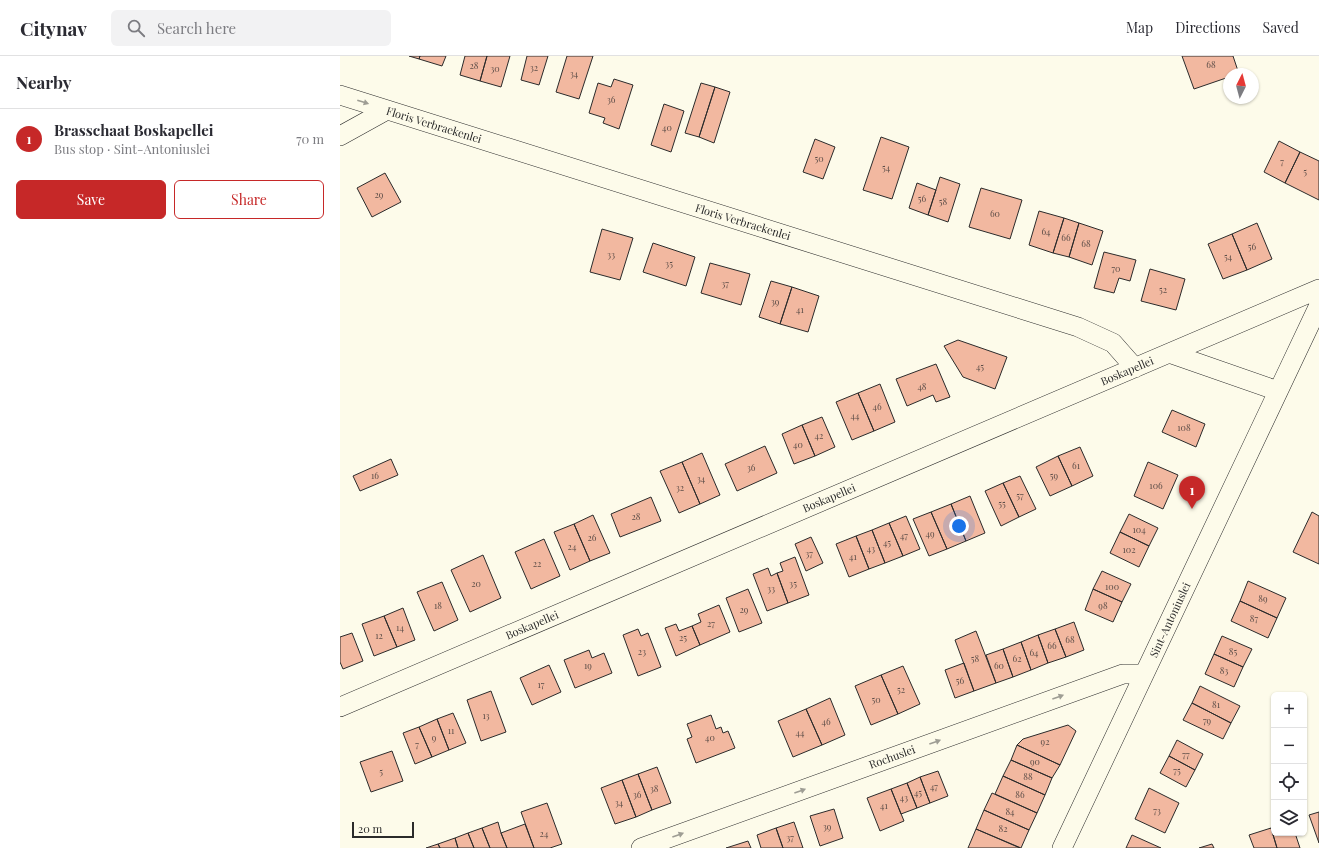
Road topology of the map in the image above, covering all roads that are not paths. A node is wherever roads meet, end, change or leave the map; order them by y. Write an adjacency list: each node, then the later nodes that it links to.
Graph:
1 (340, 95): 2 (street, Floris Verbraekenlei, one-way to 2)
2 (387, 110): 3 (street); 7 (street, Floris Verbraekenlei)
3 (340, 136)
4 (1319, 289): 6 (street, Boskapellei)
5 (1319, 305): 8 (street, Sint-Antoniuslei)
6 (1169, 354): 7 (street, Boskapellei); 8 (street)
7 (1135, 368): 10 (street, Boskapellei)
8 (1278, 392): 9 (street, Sint-Antoniuslei)
9 (1144, 674): 11 (street, Rochuslei, one-way to 9); 12 (street, Sint-Antoniuslei)
10 (340, 707)
11 (641, 848)
12 (1062, 848)

